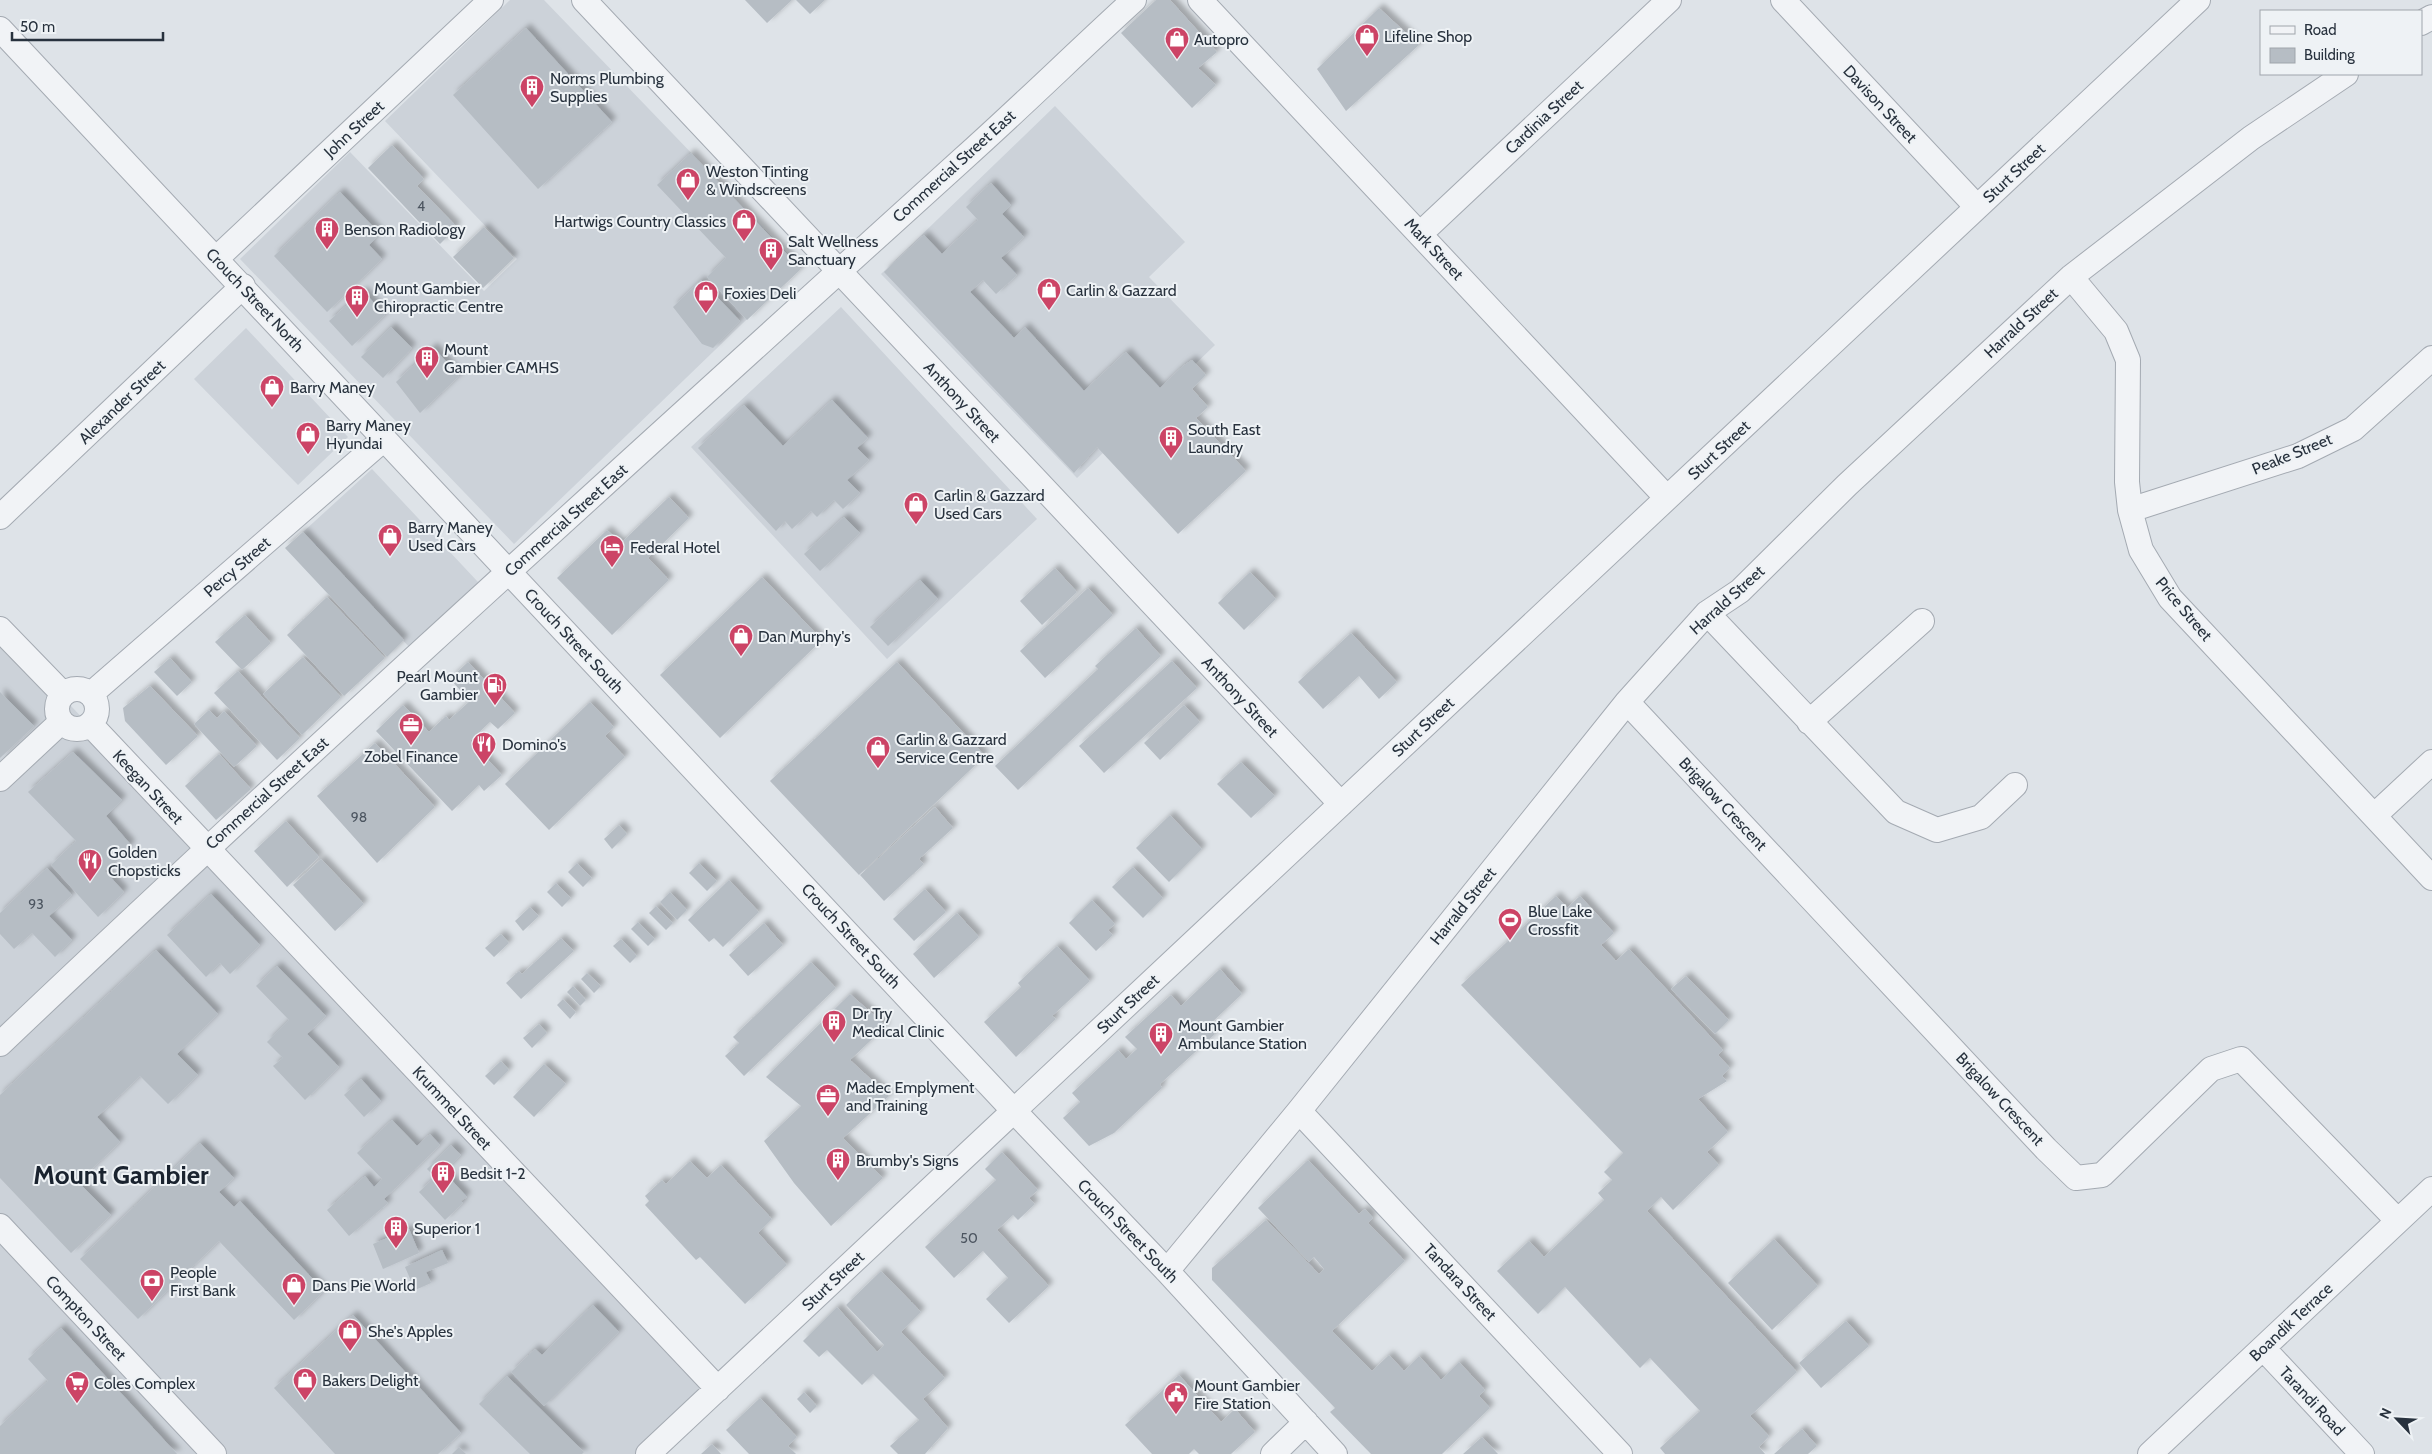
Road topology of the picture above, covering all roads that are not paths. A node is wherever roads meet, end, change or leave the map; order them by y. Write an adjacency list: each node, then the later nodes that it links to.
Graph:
1 (491, 0): 12 (street, John Street)
2 (584, 0): 13 (street, Anthony Street)
3 (1134, 0): 13 (street, Commercial Street East)
4 (1200, 0): 11 (street, Mark Street)
5 (1669, 0): 11 (street, Cardinia Street)
6 (1783, 0): 10 (street, Davison Street)
7 (2198, 0): 10 (street, Sturt Street)
8 (0, 29): 12 (street, Crouch Street North)
9 (2345, 75): 14 (street, Harrald Street)
10 (1977, 207): 18 (street, Sturt Street)
11 (1420, 234): 18 (street, Mark Street)
12 (217, 258): 15 (street, Crouch Street North)
13 (838, 271): 21 (street, Commercial Street East); 34 (street, Anthony Street)
14 (2071, 277): 19 (street, Price Street); 22 (street, Harrald Street)
15 (243, 286): 17 (street, Crouch Street North); 20 (street, Alexander Street)
16 (2432, 358): 19 (street, Peake Street)
17 (384, 439): 21 (street, Crouch Street North); 26 (street, Percy Street)
18 (1667, 498): 34 (street, Sturt Street)
19 (2130, 510): 35 (street, Price Street)
20 (0, 517)
21 (509, 572): 36 (street, Commercial Street East); 39 (street, Crouch Street South)
22 (1707, 613): 27 (street, Harrald Street); 29 (street)
23 (1922, 621): 29 (street)
24 (0, 630): 25 (street)
25 (63, 694): 26 (street); 28 (street)
26 (91, 694): 30 (street)
27 (1627, 702): 40 (street, Harrald Street); 42 (street, Brigalow Crescent)
28 (61, 722): 30 (street); 32 (street)
29 (1809, 722): 33 (street)
30 (90, 724): 36 (street, Keegan Street)
31 (2432, 762): 35 (street)
32 (0, 780)
33 (2015, 785)
34 (1341, 804): 39 (street, Sturt Street)
35 (2375, 815): 37 (street, Price Street)
36 (206, 849): 38 (street, Commercial Street East); 46 (street, Krummel Street)
37 (2432, 878)
38 (0, 1044)
39 (1014, 1111): 44 (street, Crouch Street South); 46 (street, Sturt Street)
40 (1300, 1111): 44 (street, Harrald Street); 52 (street, Tandara Street)
41 (2432, 1189): 42 (street, Boandik Terrace)
42 (2398, 1221): 45 (street, Boandik Terrace)
43 (0, 1226): 48 (street, Compton Street)
44 (1167, 1271): 47 (street, Crouch Street South)
45 (2263, 1348): 53 (street, Boandik Terrace); 54 (street, Tarandi Road)
46 (718, 1389): 49 (street, Sturt Street)
47 (1306, 1422): 50 (street); 51 (street, Crouch Street South)
48 (214, 1454)
49 (648, 1454)
50 (1273, 1454)
51 (1335, 1454)
52 (1620, 1454)
53 (2150, 1454)
54 (2362, 1454)

